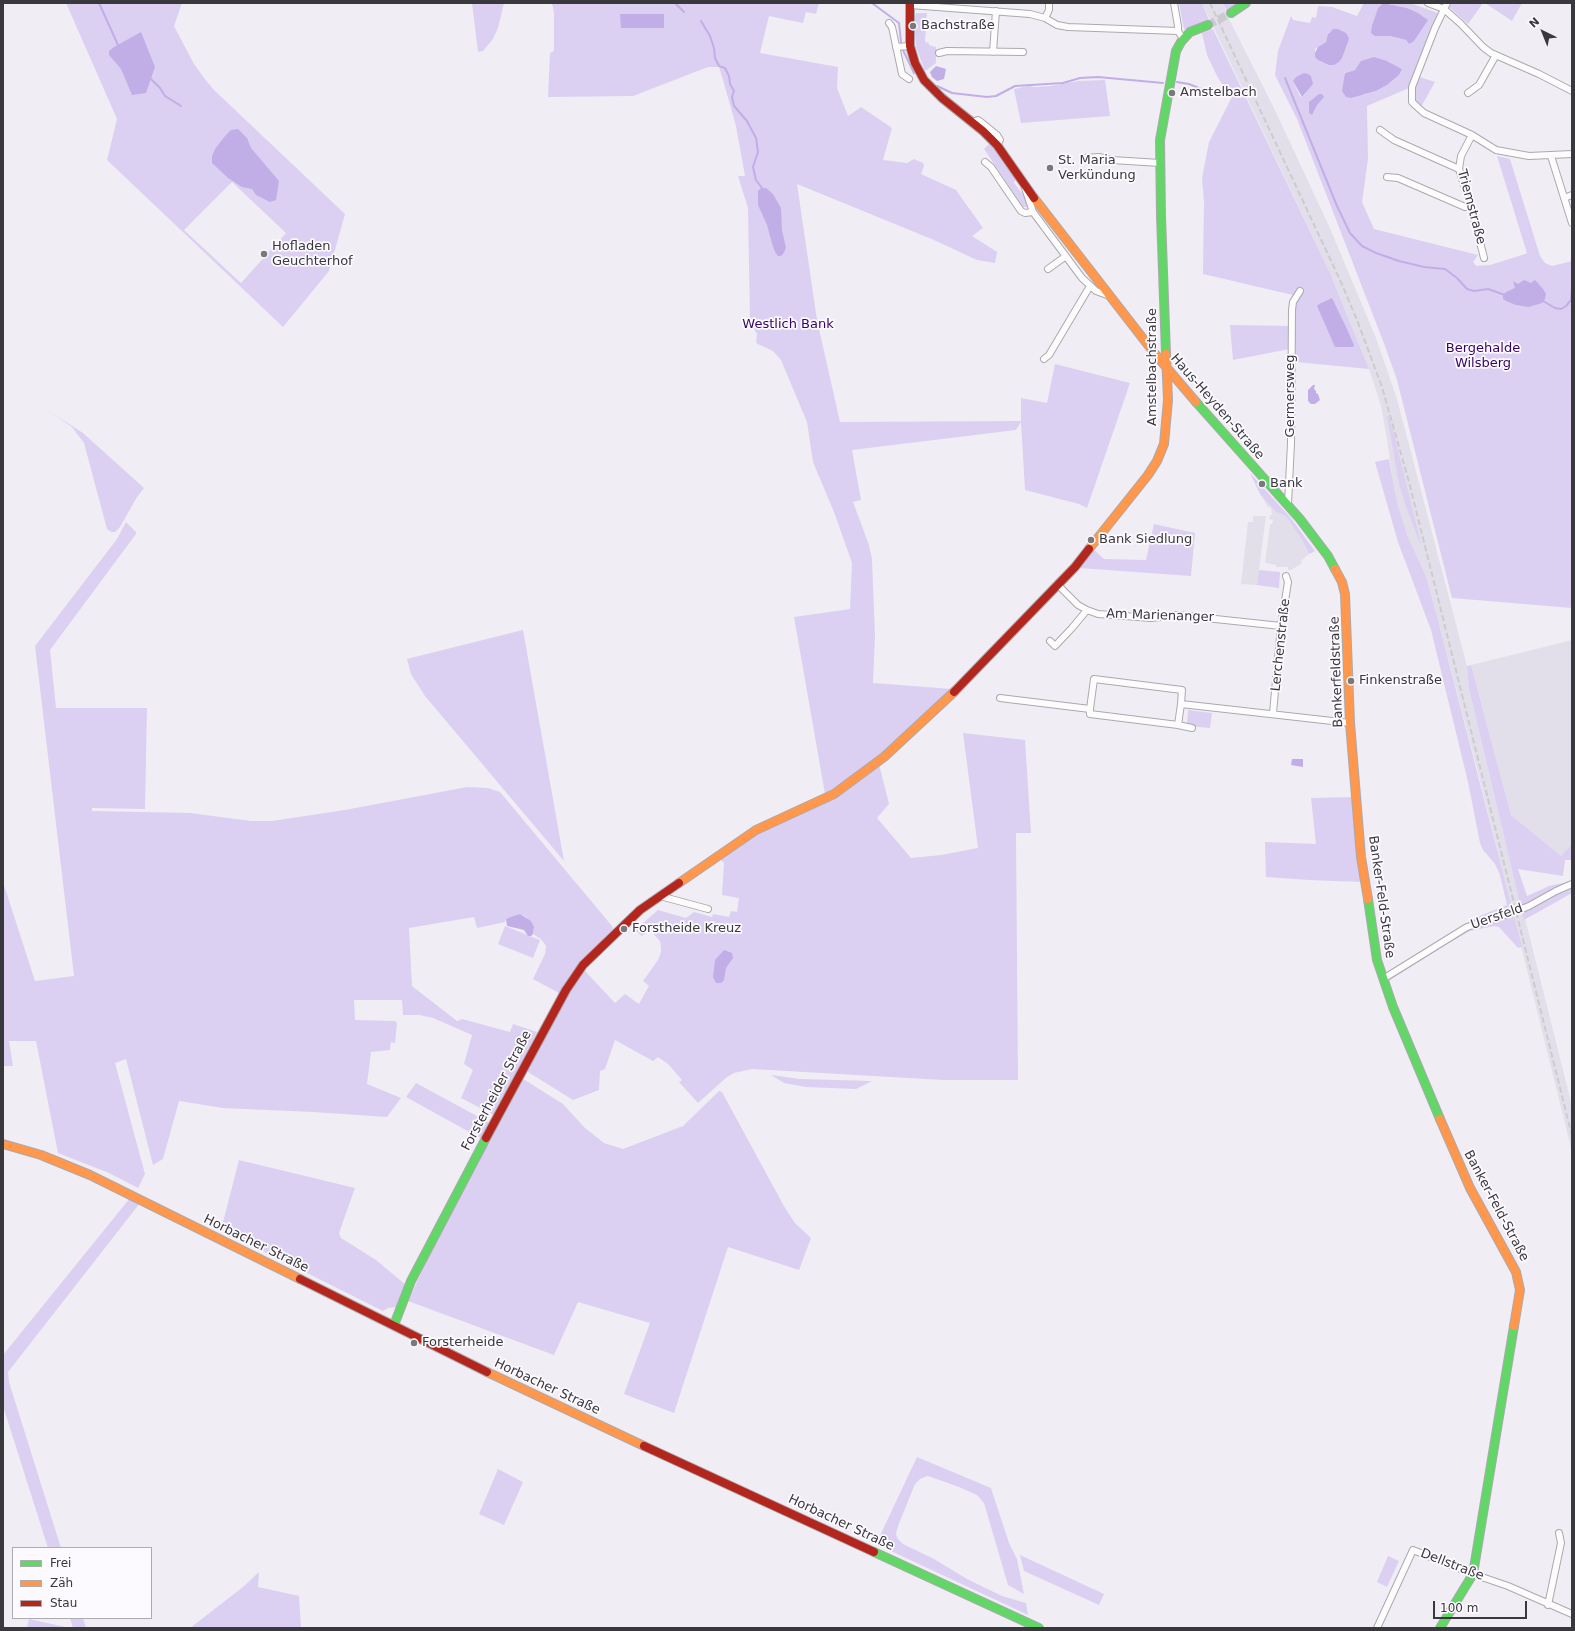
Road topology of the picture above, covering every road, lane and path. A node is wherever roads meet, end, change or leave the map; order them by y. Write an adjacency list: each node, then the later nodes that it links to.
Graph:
1 (1050, 3): 9 (street)
2 (1174, 3): 12 (street)
3 (1246, 3): 8 (street)
4 (1428, 3): 6 (street)
5 (910, 4): 7 (street); 14 (street, Haus-Heyden-Straße)
6 (1445, 6): 18 (street); 23 (street)
7 (996, 11): 9 (street); 15 (street)
8 (1231, 13)
9 (1045, 18): 12 (street)
10 (889, 23): 14 (street, Haus-Heyden-Straße)
11 (1208, 25): 13 (street)
12 (1178, 31): 13 (street)
13 (1183, 39): 28 (street, Amstelbachstraße)
14 (902, 46): 19 (street, Haus-Heyden-Straße); 31 (street, Haus-Heyden-Straße)
15 (993, 52): 16 (street); 17 (street)
16 (1024, 52)
17 (939, 53)
18 (1496, 56): 20 (street); 21 (street)
19 (908, 79)
20 (1572, 91)
21 (1468, 93)
22 (1380, 130): 29 (street)
23 (1472, 136): 25 (street); 29 (street, Triemstraße)
24 (1572, 154): 25 (street)
25 (1551, 156): 33 (street)
26 (1083, 158): 28 (street)
27 (985, 162): 35 (street)
28 (1160, 163): 43 (street, Amstelbachstraße)
29 (1459, 169): 34 (street, Triemstraße)
30 (1387, 177): 34 (street)
31 (1025, 186): 35 (street, Haus-Heyden-Straße); 42 (street, Haus-Heyden-Straße)
32 (1572, 195): 33 (street)
33 (1564, 198): 36 (street)
34 (1470, 206): 38 (street, Triemstraße)
35 (1033, 212): 37 (street, Haus-Heyden-Straße)
36 (1572, 223)
37 (1066, 256): 39 (street); 40 (street, Haus-Heyden-Straße)
38 (1484, 258)
39 (1048, 269)
40 (1090, 286): 42 (street, Haus-Heyden-Straße); 45 (street)
41 (1300, 290): 47 (street, Germersweg)
42 (1110, 294): 44 (street, Haus-Heyden-Straße)
43 (1166, 351): 44 (street, Haus-Heyden-Straße); 46 (street, Amstelbachstraße)
44 (1155, 354): 46 (street, Haus-Heyden-Straße)
45 (1044, 360)
46 (1167, 368): 47 (street, Haus-Heyden-Straße); 50 (street, Amstelbachstraße)
47 (1288, 504): 48 (street, Haus-Heyden-Straße)
48 (1336, 570): 59 (street, Bankerfeldstraße)
49 (1286, 576): 52 (street, Lerchenstraße)
50 (1058, 585): 51 (street, Am Marienanger); 54 (street, Amstelbachstraße)
51 (1087, 610): 52 (street, Am Marienanger); 53 (street)
52 (1281, 626): 58 (street, Lerchenstraße)
53 (1050, 641)
54 (969, 676): 64 (street, Forsterheider Straße)
55 (1000, 698): 57 (street)
56 (1181, 704): 57 (street); 58 (street); 60 (street)
57 (1090, 709): 60 (street)
58 (1273, 713): 59 (street)
59 (1350, 723): 62 (street, Bankerfeldstraße)
60 (1178, 725): 61 (street)
61 (1192, 728)
62 (1354, 775): 66 (street, Banker-Feld-Straße)
63 (1572, 884): 66 (street, Uersfeld)
64 (660, 896): 65 (street); 68 (street, Forsterheider Straße)
65 (708, 909)
66 (1383, 979): 70 (street, Banker-Feld-Straße)
67 (3, 1144): 68 (street, Horbacher Straße)
68 (394, 1325): 73 (street, Horbacher Straße)
69 (1559, 1533): 71 (street)
70 (1474, 1574): 71 (street, Dellstraße); 74 (street, Dellstraße); 75 (street, Banker-Feld-Straße)
71 (1548, 1605): 72 (street, Dellstraße)
72 (1572, 1614)
73 (1039, 1628)
74 (1377, 1628)
75 (1440, 1628)

